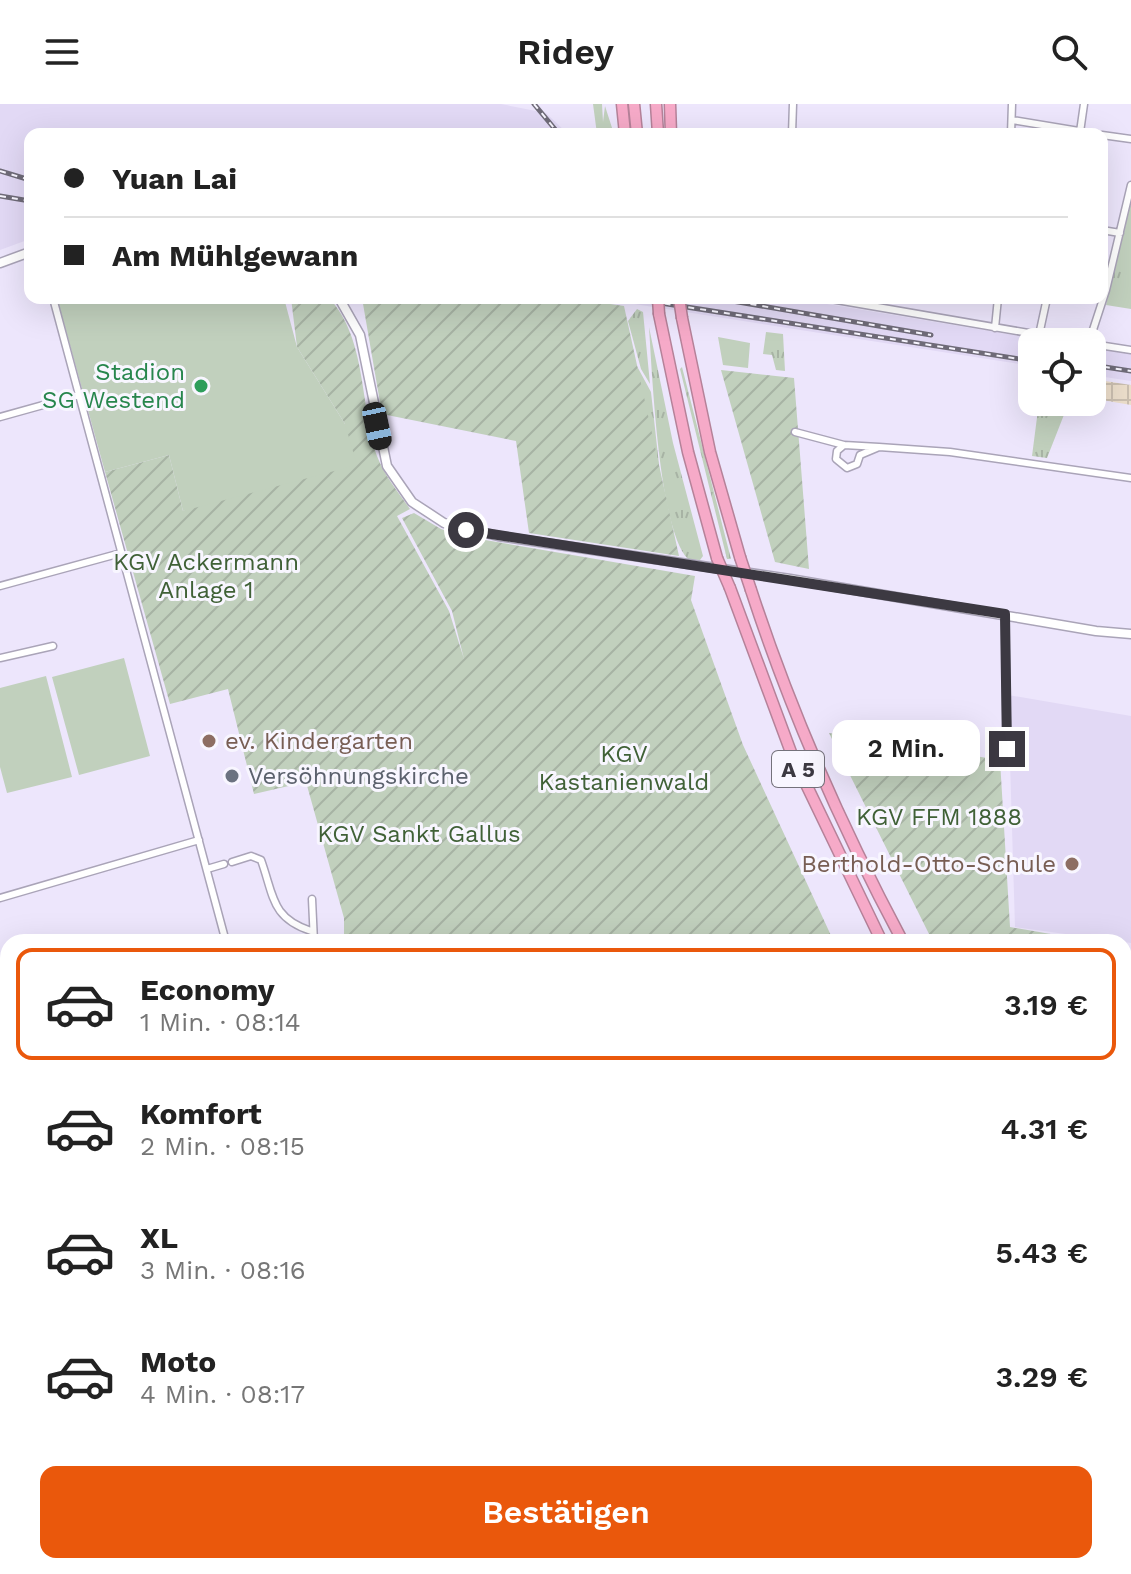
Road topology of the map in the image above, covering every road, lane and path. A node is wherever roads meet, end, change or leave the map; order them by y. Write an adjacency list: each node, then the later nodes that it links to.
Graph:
1 (622, 104): 9 (highway)
2 (634, 104): 10 (highway)
3 (656, 104): 11 (highway)
4 (670, 104): 12 (highway)
5 (793, 104): 13 (street)
6 (1012, 104): 8 (street)
7 (1084, 104): 16 (street)
8 (1012, 120): 14 (street); 15 (street)
9 (624, 128)
10 (636, 128)
11 (658, 128)
12 (671, 128)
13 (792, 128)
14 (1011, 128)
15 (1054, 128)
16 (1081, 128)
17 (1108, 135): 18 (street)
18 (1131, 139)
19 (1131, 185): 20 (street)
20 (1130, 195): 22 (street)
21 (1108, 231): 22 (street)
22 (1120, 233): 25 (street)
23 (24, 254): 24 (street)
24 (0, 263)
25 (1108, 277)
26 (55, 304): 40 (street)
27 (342, 304): 49 (street)
28 (658, 304): 61 (highway, A 5, bridge)
29 (680, 304): 62 (highway, A 5, bridge)
30 (859, 304): 34 (street)
31 (997, 304): 34 (street)
32 (1046, 304): 35 (street)
33 (1101, 304): 36 (street)
34 (995, 328): 37 (street)
35 (1041, 328)
36 (1094, 328)
37 (1018, 332)
38 (1106, 346): 39 (street)
39 (1131, 350)
40 (79, 395): 41 (street); 47 (street)
41 (0, 417)
42 (795, 432): 43 (street)
43 (848, 445): 44 (street); 45 (street); 45 (street)
44 (879, 447): 45 (street); 46 (street)
45 (860, 455)
46 (1131, 478)
47 (121, 553): 48 (street); 54 (street)
48 (0, 586)
49 (1005, 614): 50 (street); 53 (street)
50 (1131, 634)
51 (53, 646): 52 (street)
52 (0, 658)
53 (1007, 749)
54 (199, 840): 55 (street); 56 (street)
55 (207, 869): 58 (street); 59 (street)
56 (0, 898)
57 (312, 899): 58 (street)
58 (311, 931): 60 (street)
59 (224, 934)
60 (312, 934)
61 (878, 934)
62 (899, 934)

